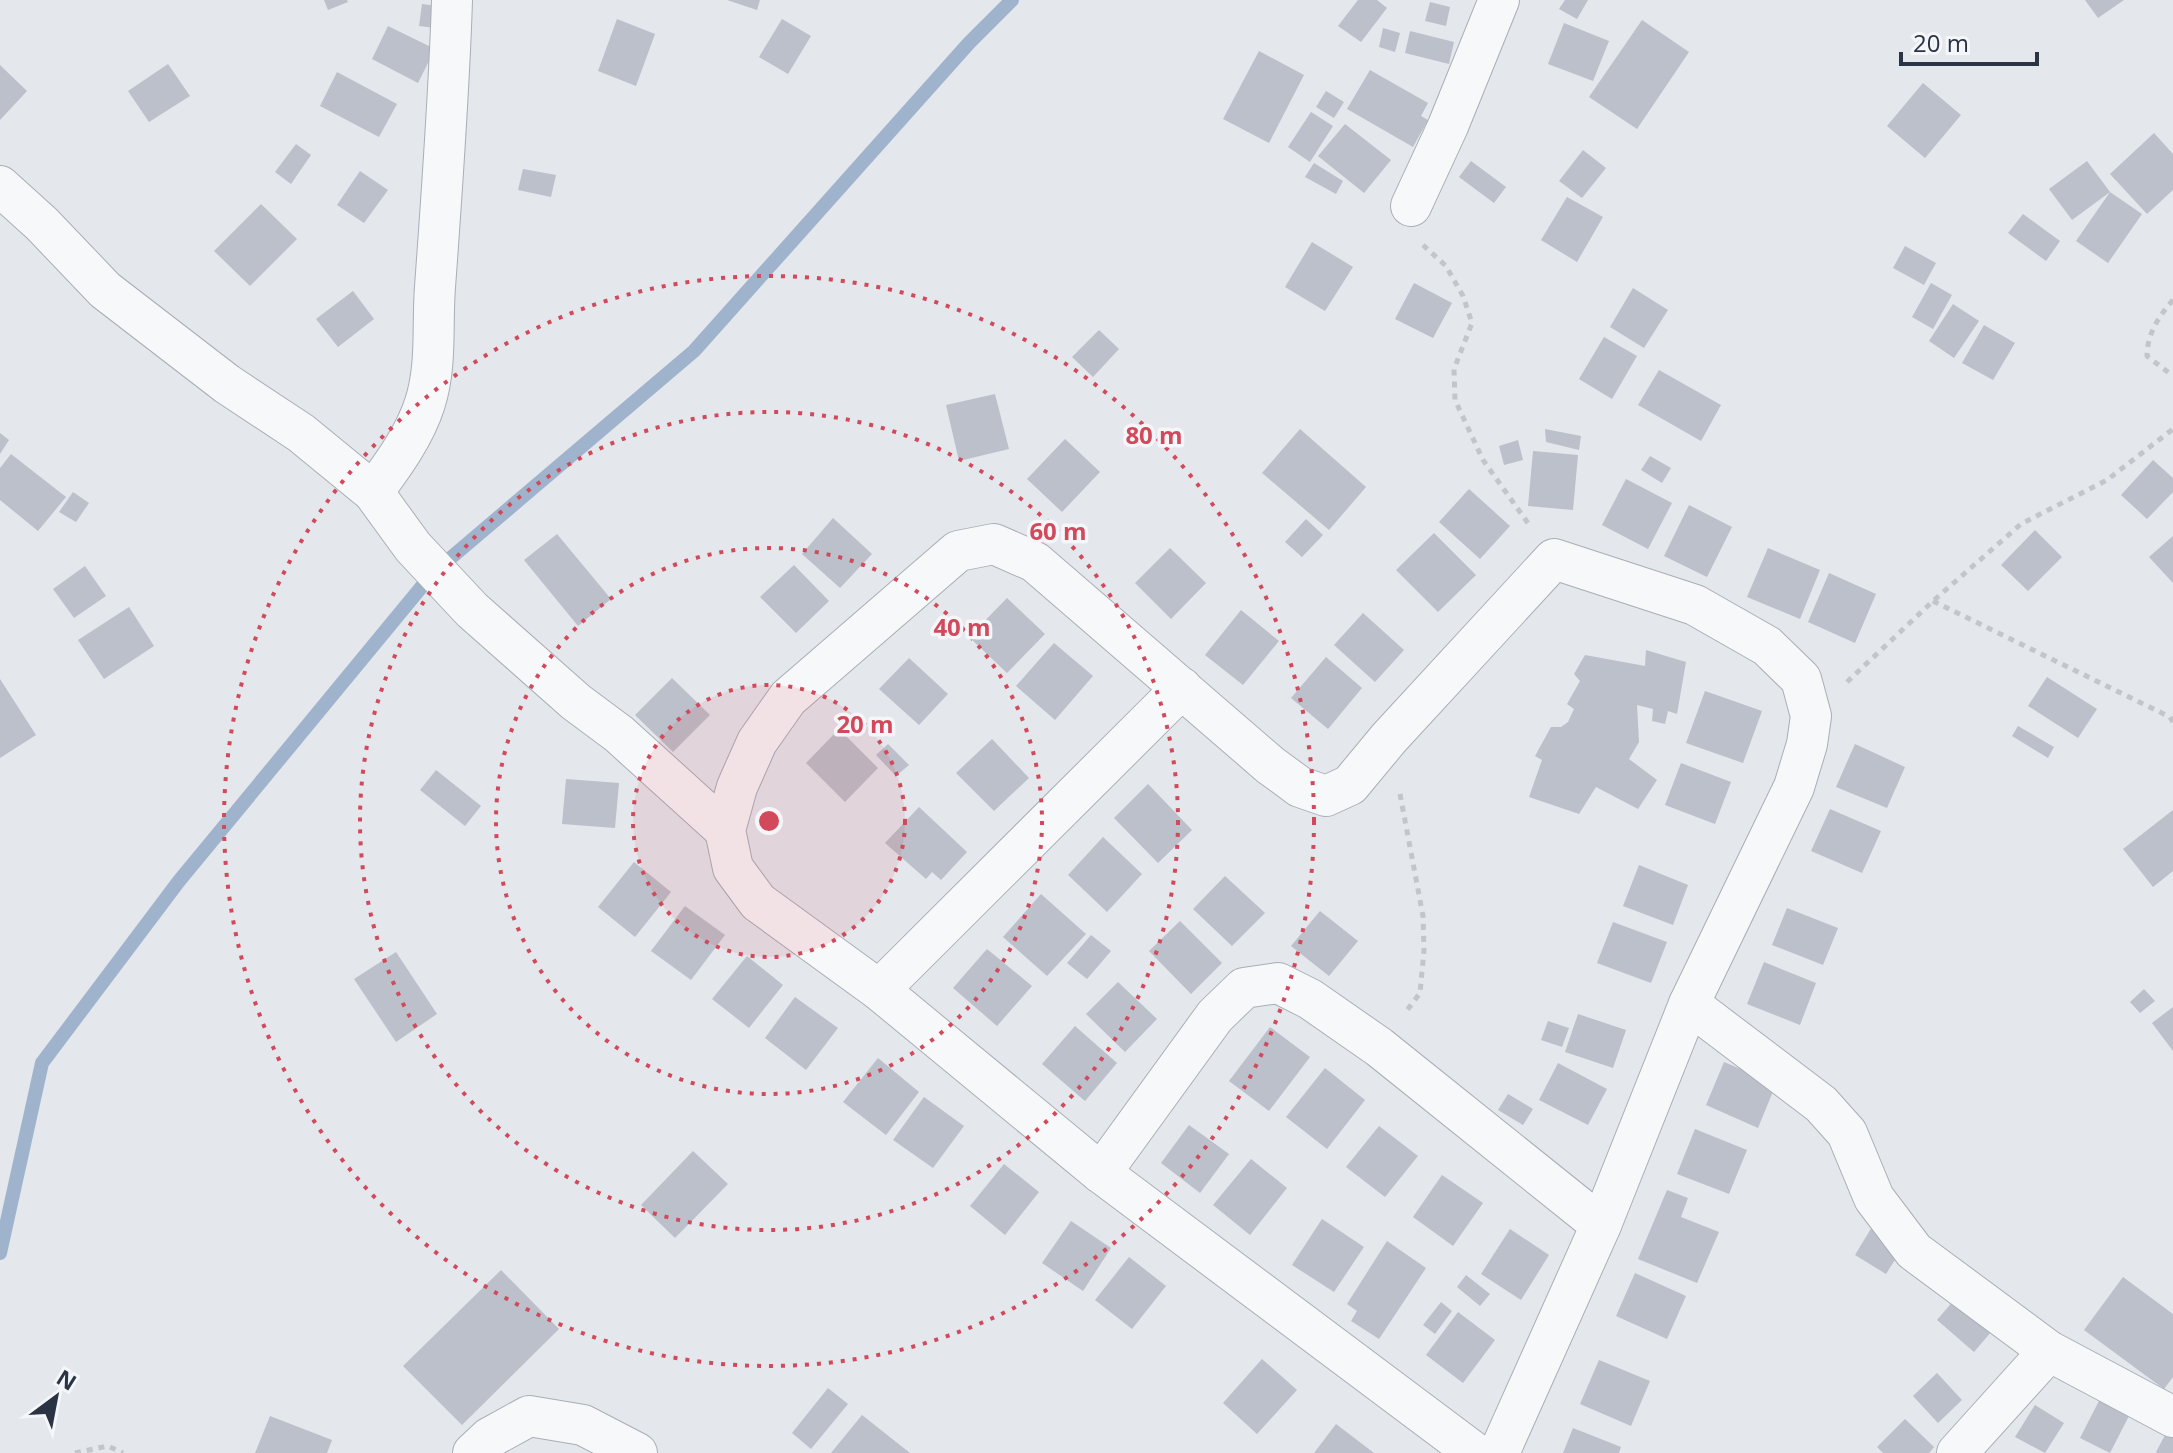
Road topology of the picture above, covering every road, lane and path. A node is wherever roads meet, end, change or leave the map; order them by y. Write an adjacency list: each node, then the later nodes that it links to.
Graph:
1 (452, 0): 8 (street)
2 (1499, 0): 4 (street)
3 (0, 186): 8 (street)
4 (1411, 206): 9 (path)
5 (2173, 300): 6 (path)
6 (2173, 376)
7 (2173, 429): 10 (path)
8 (373, 492): 15 (street)
9 (1554, 559): 12 (street); 14 (street)
10 (1933, 601): 12 (path); 13 (path)
11 (1182, 688): 14 (street); 15 (street); 16 (street)
12 (1811, 716): 18 (street)
13 (2173, 722)
14 (1389, 738): 17 (path)
15 (725, 830): 16 (street)
16 (879, 990): 19 (street)
17 (1420, 993)
18 (1689, 1004): 20 (street); 21 (street)
19 (1101, 1173): 20 (street); 27 (street)
20 (1601, 1225): 28 (street)
21 (2049, 1351): 22 (street); 29 (street)
22 (2173, 1417)
23 (75, 1453): 24 (path)
24 (123, 1453)
25 (473, 1453): 26 (street)
26 (637, 1453)
27 (1475, 1453)
28 (1499, 1453)
29 (1957, 1453)

